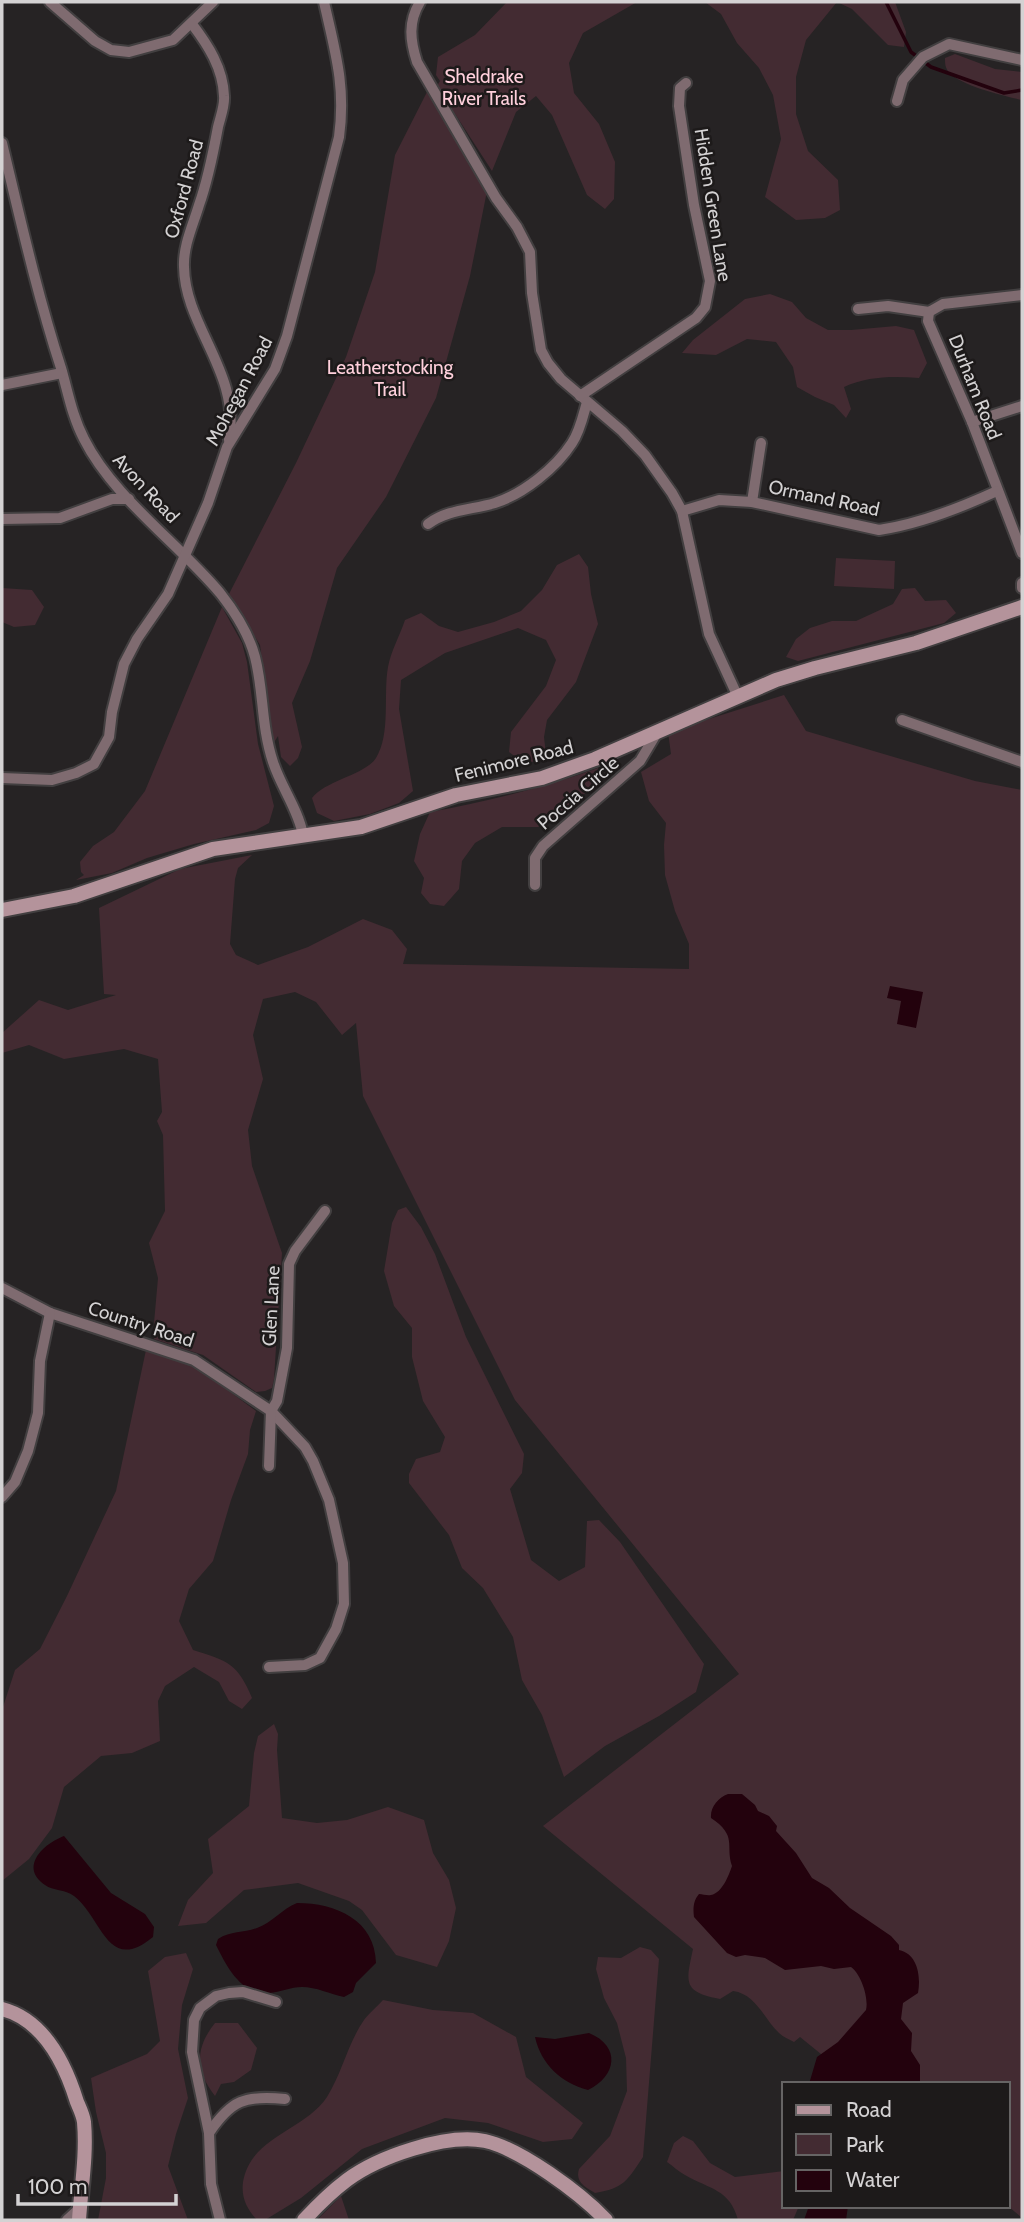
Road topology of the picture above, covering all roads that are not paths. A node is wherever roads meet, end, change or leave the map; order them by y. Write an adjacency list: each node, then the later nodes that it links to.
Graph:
1 (50, 2): 5 (street)
2 (213, 2): 5 (street)
3 (324, 2): 19 (street, Mohegan Road)
4 (420, 2): 15 (street)
5 (192, 24): 19 (street, Oxford Road)
6 (1022, 60): 8 (street)
7 (686, 83): 15 (street, Hidden Green Lane)
8 (897, 101)
9 (2, 143): 13 (street, Avon Road)
10 (1022, 295): 12 (street)
11 (858, 309): 12 (street)
12 (929, 312): 17 (street, Durham Road)
13 (62, 373): 14 (street); 21 (street, Avon Road)
14 (2, 385)
15 (584, 399): 23 (street); 25 (street)
16 (1022, 406): 17 (street)
17 (972, 422): 20 (street, Durham Road)
18 (761, 443): 22 (street)
19 (228, 447): 27 (street, Mohegan Road)
20 (997, 491): 22 (street, Ormand Road); 26 (street, Durham Road)
21 (129, 499): 24 (street); 27 (street, Avon Road)
22 (752, 502): 23 (street, Ormand Road)
23 (682, 511): 29 (street)
24 (2, 519)
25 (428, 524)
26 (1022, 553)
27 (184, 555): 33 (street, Mohegan Road); 34 (street, Avon Road)
28 (1022, 607): 29 (street, Fenimore Road)
29 (738, 696): 31 (street, Fenimore Road)
30 (902, 720): 32 (street)
31 (658, 731): 34 (street, Fenimore Road); 35 (street, Poccia Circle)
32 (1022, 762)
33 (2, 778)
34 (303, 835): 36 (street, Fenimore Road)
35 (535, 885)
36 (2, 910)
37 (325, 1211): 40 (street, Glen Lane)
38 (2, 1287): 39 (street, Country Road)
39 (50, 1313): 40 (street, Country Road); 42 (street)
40 (271, 1411): 41 (street, Glen Lane); 43 (street, Country Road)
41 (269, 1466)
42 (2, 1497)
43 (269, 1667)
44 (276, 2002): 47 (street)
45 (2, 2009): 48 (street)
46 (285, 2099): 47 (street)
47 (209, 2133): 50 (street)
48 (79, 2214): 49 (street)
49 (67, 2220)
50 (220, 2220)
51 (304, 2220): 52 (street)
52 (606, 2220)

